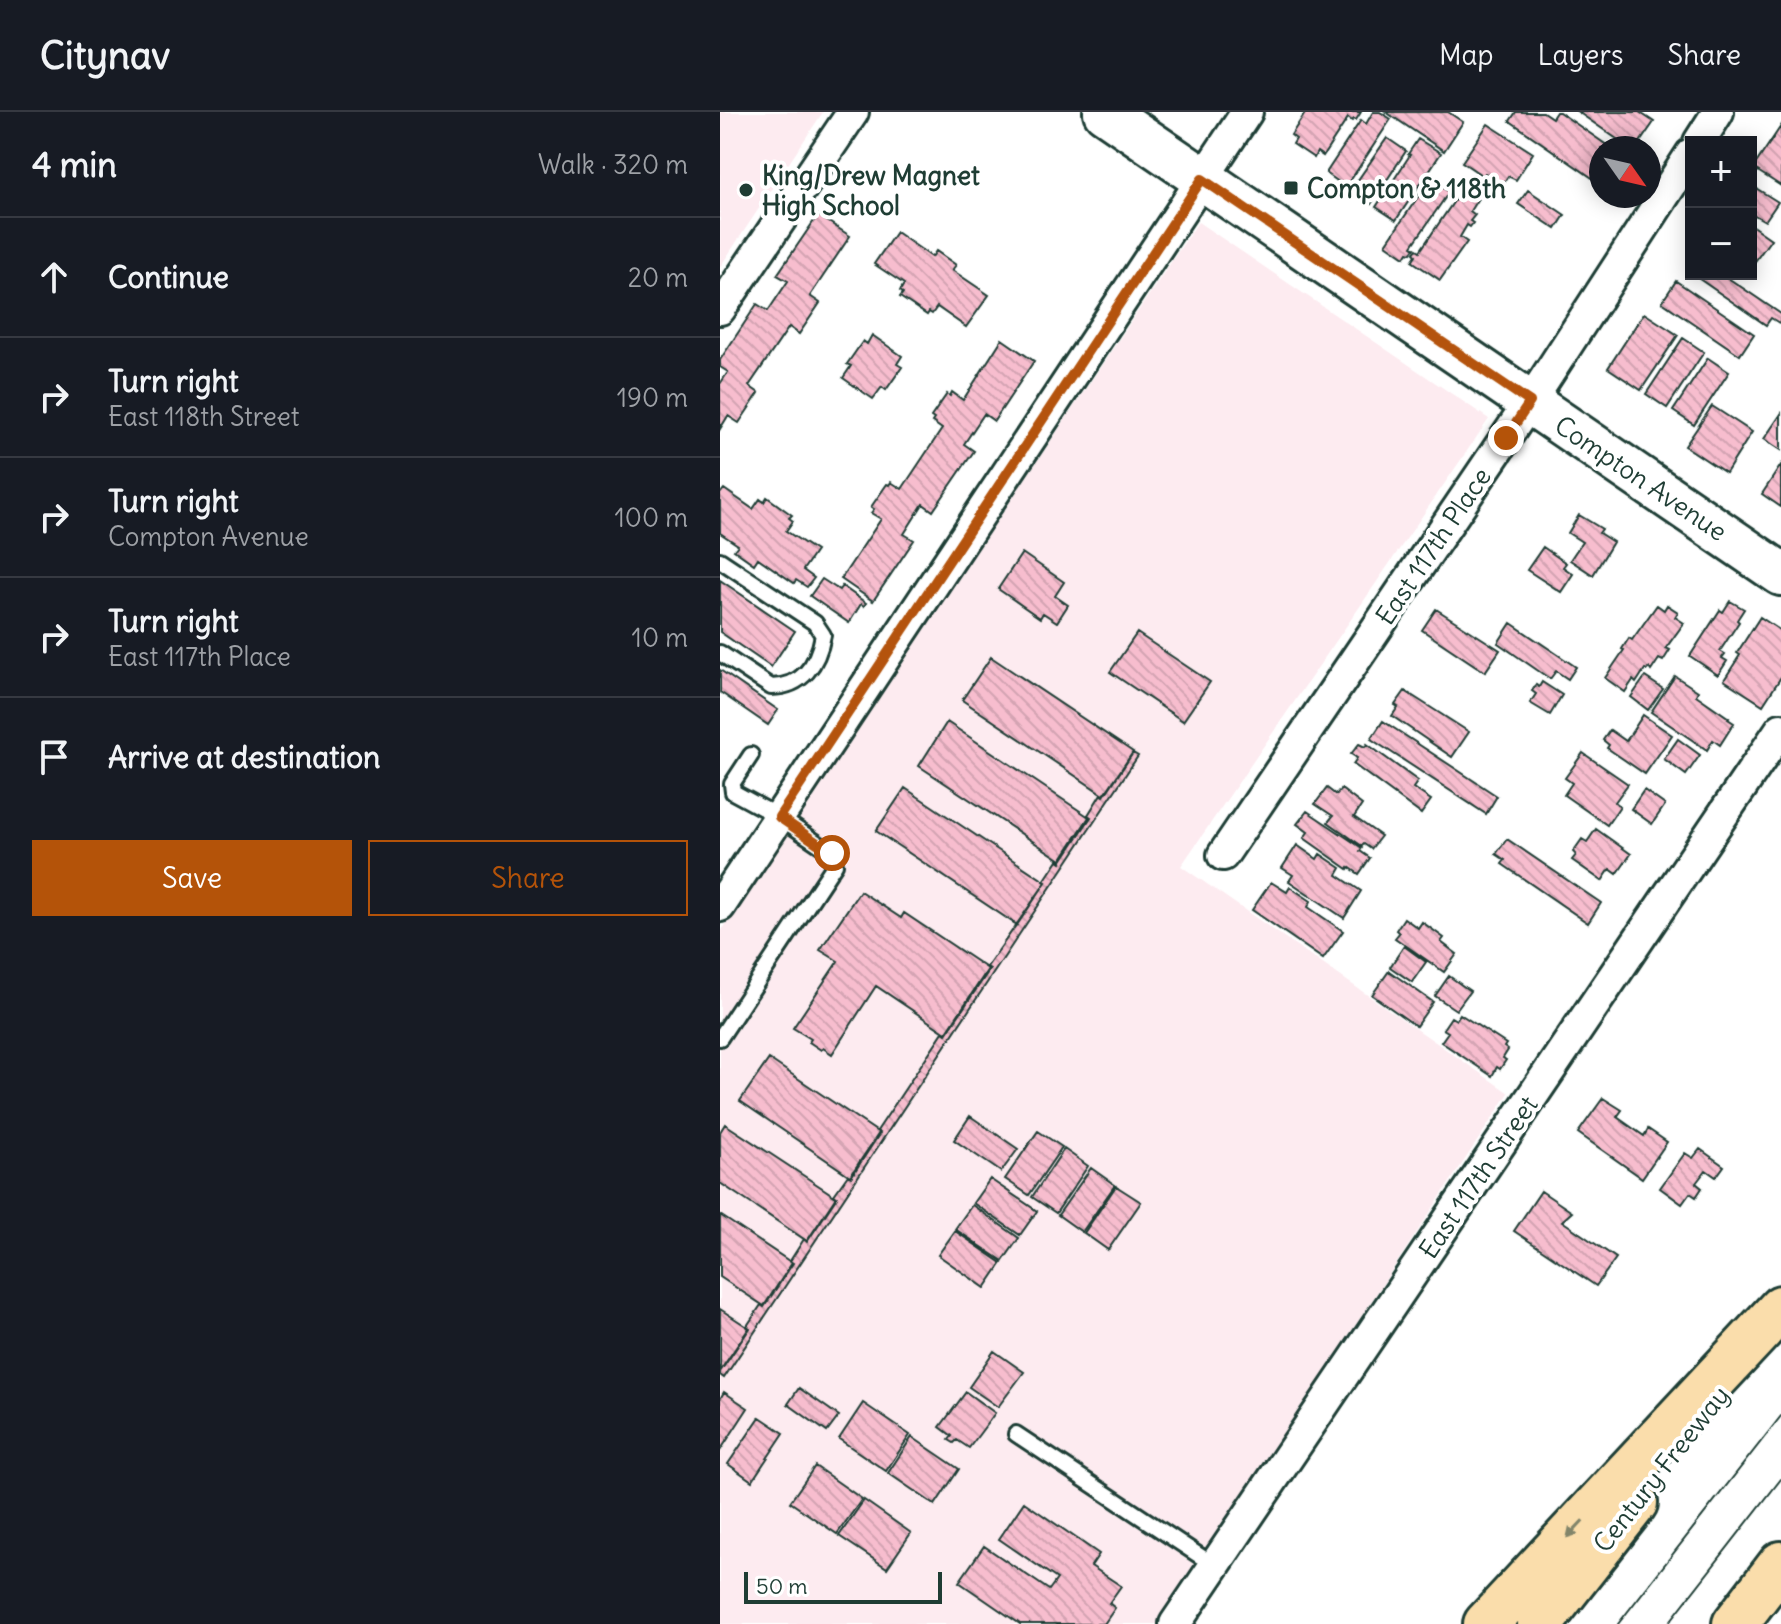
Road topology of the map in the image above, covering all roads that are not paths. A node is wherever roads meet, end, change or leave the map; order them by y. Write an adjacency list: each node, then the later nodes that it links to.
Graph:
1 (853, 112): 8 (street)
2 (1105, 112): 7 (main road, Compton Avenue)
3 (1247, 112): 7 (street)
4 (1718, 112): 5 (street)
5 (1703, 136)
6 (1685, 163): 9 (street, East 117th Place)
7 (1202, 179): 9 (main road, Compton Avenue); 15 (street)
8 (720, 309)
9 (1530, 402): 11 (main road, Compton Avenue); 16 (street, East 117th Place)
10 (720, 560): 12 (lane)
11 (1781, 574)
12 (720, 653)
13 (1781, 729): 23 (street, East 117th Street)
14 (751, 755): 15 (lane)
15 (779, 817): 17 (street); 18 (lane)
16 (1223, 855)
17 (720, 906)
18 (720, 1038)
19 (1781, 1308): 25 (highway, one-way to 25)
20 (1781, 1314): 26 (highway, Century Freeway)
21 (1016, 1434): 23 (lane)
22 (1781, 1564): 27 (highway)
23 (1215, 1566): 24 (street, East 117th Street)
24 (1175, 1624)
25 (1486, 1624)
26 (1540, 1624)
27 (1735, 1624)

